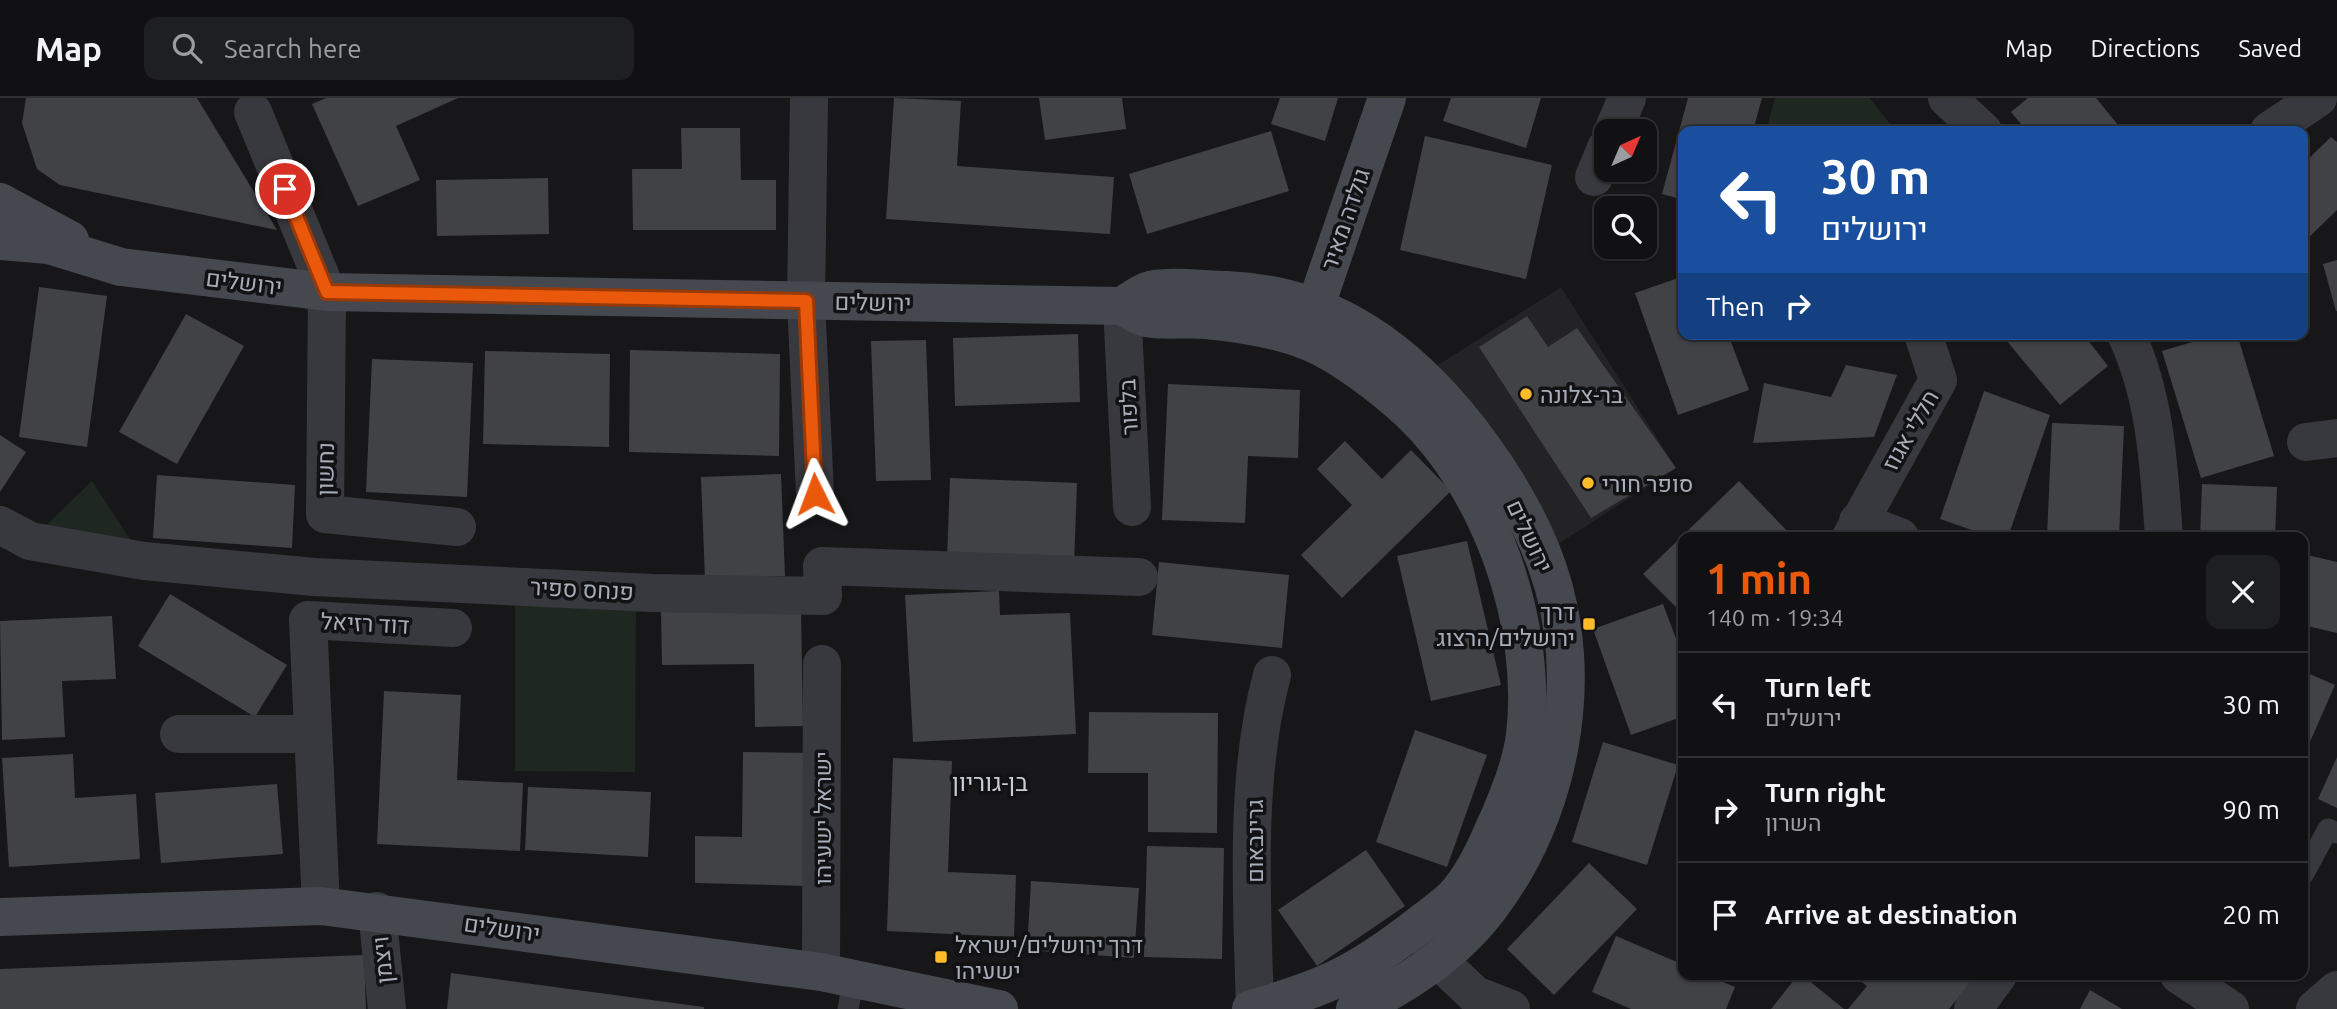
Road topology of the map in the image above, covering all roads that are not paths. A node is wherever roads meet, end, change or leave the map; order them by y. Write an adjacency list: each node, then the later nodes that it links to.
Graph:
1 (809, 98): 14 (street)
2 (1387, 98): 16 (street, גולדה מאיר)
3 (1627, 98): 7 (street)
4 (1947, 98): 8 (street)
5 (2318, 98): 9 (street)
6 (253, 112): 13 (street)
7 (1618, 119)
8 (1978, 126)
9 (2276, 126)
10 (0, 202): 12 (street, ירושלים)
11 (0, 241): 12 (street, ירושלים)
12 (121, 267): 13 (street, ירושלים)
13 (327, 292): 14 (street, ירושלים); 22 (street, נחשון)
14 (806, 301): 15 (street, ירושלים); 19 (street)
15 (1122, 306): 16 (street, ירושלים); 20 (street, בלפור)
16 (1312, 325): 36 (street, ירושלים)
17 (1925, 340): 23 (street, חללי אגוז)
18 (2129, 340): 24 (street)
19 (815, 494)
20 (1132, 507)
21 (0, 526): 25 (street, פנחס ספיר)
22 (457, 527)
23 (1855, 529)
24 (2164, 532)
25 (1139, 577)
26 (453, 628): 30 (street, דוד רזיאל)
27 (822, 664): 39 (street, ישראל ישעיהו)
28 (1272, 675): 43 (street, גרינבאום)
29 (179, 734): 30 (street)
30 (313, 734): 33 (street, דוד רזיאל)
31 (2337, 833): 32 (lane)
32 (2308, 866)
33 (321, 906): 34 (street, ירושלים); 35 (street, ירושלים)
34 (377, 911): 39 (street, ירושלים); 41 (street, ויצמן)
35 (0, 918)
36 (1437, 942): 43 (street, ירושלים); 44 (street, ירושלים); 45 (street)
37 (1994, 980): 46 (street)
38 (2186, 980): 47 (street)
39 (841, 986): 42 (street, ירושלים)
40 (2337, 990): 48 (street)
41 (387, 1009)
42 (999, 1009)
43 (1254, 1009)
44 (1355, 1009)
45 (1510, 1009)
46 (1973, 1009)
47 (2230, 1009)
48 (2315, 1009)

